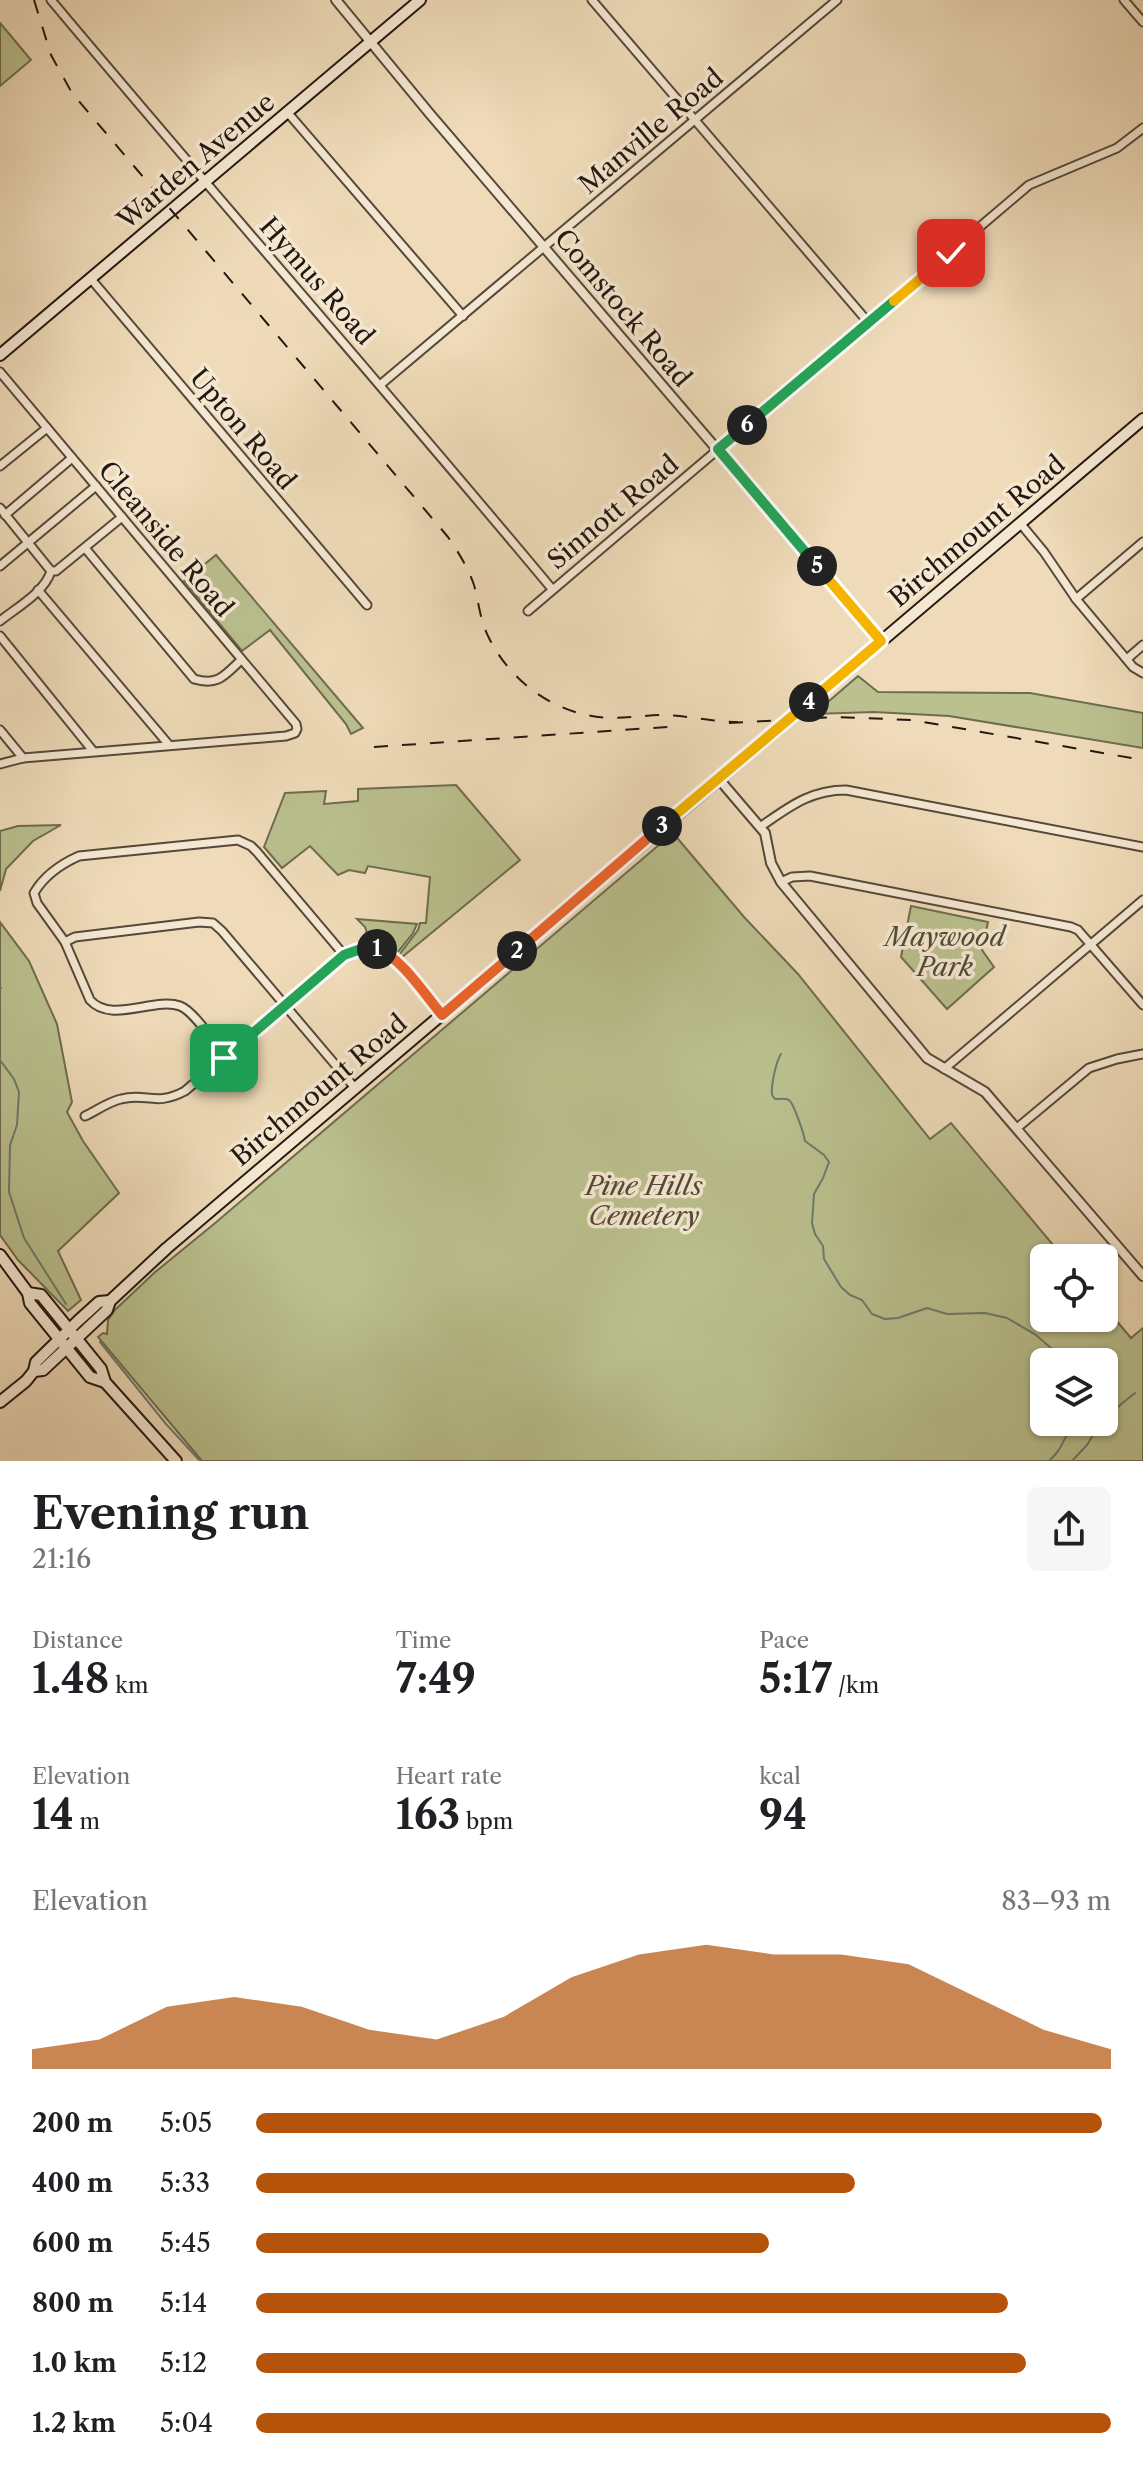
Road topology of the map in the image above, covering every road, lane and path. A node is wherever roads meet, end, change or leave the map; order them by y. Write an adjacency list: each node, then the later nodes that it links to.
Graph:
1 (51, 0): 12 (street, Hymus Road)
2 (336, 0): 8 (street, Comstock Road)
3 (420, 0): 8 (main road, Warden Avenue)
4 (592, 0): 10 (street)
5 (837, 0): 10 (street, Manville Road)
6 (1124, 0): 7 (street)
7 (1143, 22)
8 (370, 42): 9 (main road, Warden Avenue); 13 (street, Comstock Road)
9 (288, 113): 12 (main road, Warden Avenue); 15 (street)
10 (695, 120): 13 (street, Manville Road); 16 (street)
11 (1143, 128): 16 (street, Sinnott Road)
12 (204, 183): 14 (main road, Warden Avenue); 19 (street, Hymus Road)
13 (545, 247): 15 (street, Manville Road); 22 (street, Comstock Road)
14 (91, 279): 17 (main road, Warden Avenue); 37 (street, Upton Road)
15 (463, 316): 19 (street, Manville Road)
16 (868, 322): 22 (street, Sinnott Road)
17 (0, 355)
18 (0, 372): 21 (street, Cleanside Road)
19 (380, 385): 34 (street, Hymus Road)
20 (1143, 419): 28 (main road, Birchmount Road)
21 (47, 428): 23 (street, Cleanside Road); 24 (street)
22 (718, 449): 34 (street, Sinnott Road); 41 (street, Comstock Road)
23 (72, 458): 25 (street, Cleanside Road); 26 (street)
24 (0, 466)
25 (96, 486): 27 (street, Cleanside Road); 30 (street)
26 (2, 514): 30 (street)
27 (122, 517): 31 (street); 44 (street, Cleanside Road)
28 (1020, 523): 36 (street); 41 (main road, Birchmount Road)
29 (1143, 542): 36 (street)
30 (28, 543): 32 (street); 33 (street)
31 (85, 548): 33 (street); 44 (street)
32 (0, 566)
33 (49, 569): 35 (street)
34 (552, 589): 38 (street, Sinnott Road)
35 (38, 590): 39 (street); 47 (street)
36 (1076, 599): 43 (street)
37 (367, 605)
38 (528, 611)
39 (0, 621)
40 (0, 636): 48 (street)
41 (881, 641): 51 (main road, Birchmount Road)
42 (1143, 645): 43 (street)
43 (1127, 659): 45 (street)
44 (241, 660): 47 (street, Cleanside Road)
45 (1143, 673)
46 (0, 730): 49 (street)
47 (169, 745): 48 (street)
48 (93, 751): 49 (street)
49 (23, 758): 50 (street)
50 (0, 764)
51 (718, 778): 52 (street); 61 (main road, Birchmount Road)
52 (760, 827): 53 (street); 54 (street)
53 (1143, 847)
54 (781, 882): 57 (street); 64 (street)
55 (1143, 900): 57 (street)
56 (65, 942): 58 (street); 59 (street); 63 (street)
57 (1090, 943): 60 (street); 64 (street)
58 (344, 955): 59 (street); 61 (street)
59 (286, 1005): 63 (street); 65 (street)
60 (1143, 1005)
61 (442, 1015): 65 (main road, Birchmount Road)
62 (1143, 1054): 67 (street)
63 (226, 1057): 66 (street)
64 (944, 1069): 67 (street)
65 (355, 1088): 71 (main road, Birchmount Road)
66 (85, 1116)
67 (1017, 1128): 69 (street)
68 (0, 1255): 70 (main road)
69 (1143, 1276)
70 (28, 1293): 71 (main road); 72 (main road)
71 (73, 1334): 72 (main road, Birchmount Road); 73 (main road)
72 (64, 1342): 73 (main road); 74 (main road, Birchmount Road)
73 (105, 1382): 75 (main road)
74 (0, 1402)
75 (176, 1461)

